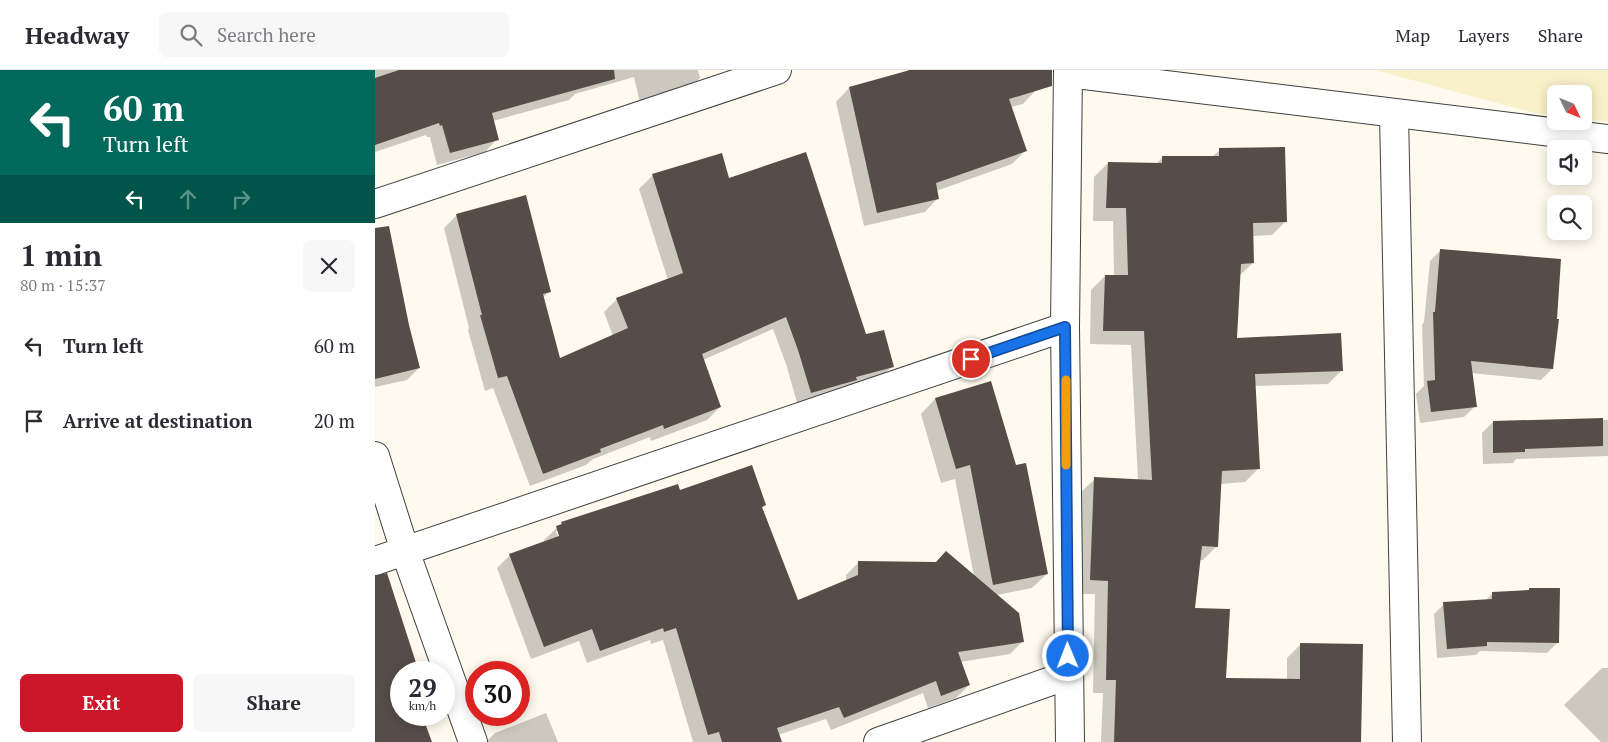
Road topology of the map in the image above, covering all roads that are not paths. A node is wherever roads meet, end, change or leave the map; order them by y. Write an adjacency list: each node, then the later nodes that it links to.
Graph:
1 (777, 70): 5 (street)
2 (1068, 72): 3 (street); 6 (street)
3 (1394, 114): 4 (street); 14 (street)
4 (1608, 139)
5 (375, 204)
6 (1065, 327): 8 (street); 10 (street)
7 (375, 456): 8 (street)
8 (405, 551): 9 (street); 11 (street)
9 (375, 561)
10 (1068, 675): 12 (street); 13 (street)
11 (473, 742)
12 (878, 742)
13 (1070, 742)
14 (1407, 742)

